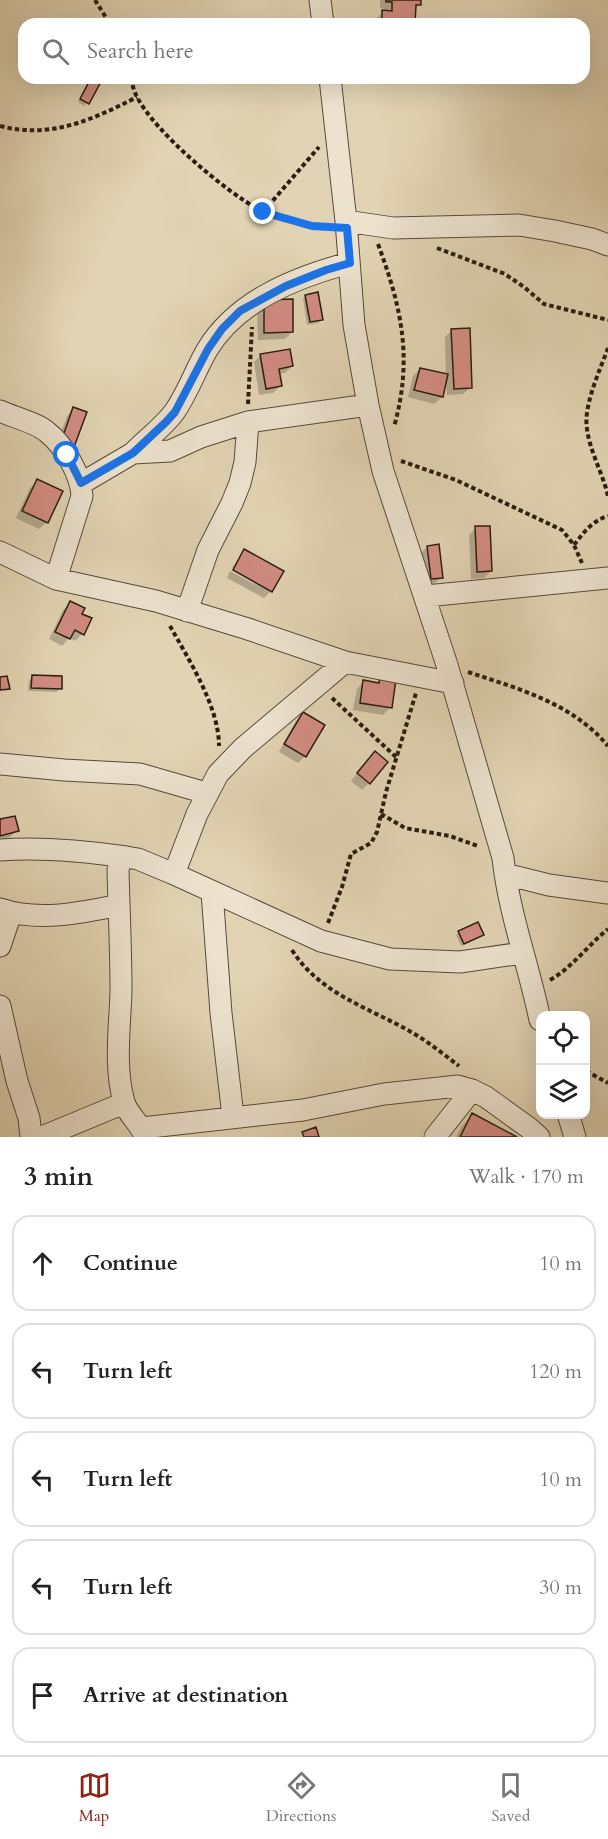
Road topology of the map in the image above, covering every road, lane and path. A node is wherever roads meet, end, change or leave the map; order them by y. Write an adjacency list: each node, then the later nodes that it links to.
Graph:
1 (95, 0): 3 (path)
2 (320, 0): 4 (street)
3 (106, 18)
4 (322, 18)
5 (132, 84): 7 (path)
6 (331, 84): 9 (street)
7 (137, 97): 8 (path); 10 (path)
8 (0, 126)
9 (336, 130): 10 (path); 12 (street)
10 (263, 212): 12 (path)
11 (369, 224): 12 (street); 14 (street); 22 (path)
12 (347, 225): 15 (street)
13 (427, 243): 17 (path)
14 (608, 245)
15 (350, 263): 16 (street); 19 (street)
16 (253, 303): 21 (path); 23 (street)
17 (608, 320)
18 (608, 348): 26 (path)
19 (368, 405): 21 (street); 24 (street)
20 (0, 411): 25 (street)
21 (248, 422): 23 (street); 34 (street)
22 (392, 435)
23 (133, 453): 25 (street)
24 (382, 471): 28 (path); 32 (street)
25 (81, 483): 31 (street)
26 (608, 496)
27 (608, 516): 28 (path)
28 (574, 545): 30 (path)
29 (1, 555): 31 (street)
30 (598, 578): 32 (street)
31 (56, 579): 33 (street)
32 (426, 596): 36 (street)
33 (156, 601): 34 (street); 42 (path)
34 (187, 611): 35 (street)
35 (345, 662): 37 (street); 38 (street)
36 (450, 674): 37 (street); 39 (path); 47 (street)
37 (421, 677): 40 (path)
38 (319, 685): 40 (path); 42 (street)
39 (608, 746)
40 (396, 757): 44 (path)
41 (0, 764): 43 (street)
42 (218, 774): 43 (street)
43 (207, 794): 48 (street)
44 (381, 814): 47 (path); 54 (path)
45 (0, 850): 46 (street)
46 (126, 857): 48 (street); 51 (street)
47 (504, 866): 50 (street); 57 (street)
48 (174, 874): 49 (street)
49 (212, 892): 54 (street); 66 (street)
50 (608, 893)
51 (119, 905): 52 (street); 65 (street)
52 (6, 911): 55 (street)
53 (608, 929): 58 (path)
54 (321, 940): 57 (street)
55 (0, 945)
56 (291, 948): 61 (path)
57 (522, 953): 58 (street)
58 (534, 990): 60 (street)
59 (0, 1006): 69 (street)
60 (538, 1011)
61 (461, 1067)
62 (590, 1074): 63 (path)
63 (608, 1083)
64 (472, 1090): 66 (street); 71 (street); 72 (street)
65 (124, 1103): 68 (street); 70 (street)
66 (233, 1116): 68 (street)
67 (570, 1119): 73 (street)
68 (143, 1132)
69 (31, 1137)
70 (42, 1137)
71 (435, 1137)
72 (539, 1137)
73 (576, 1137)

